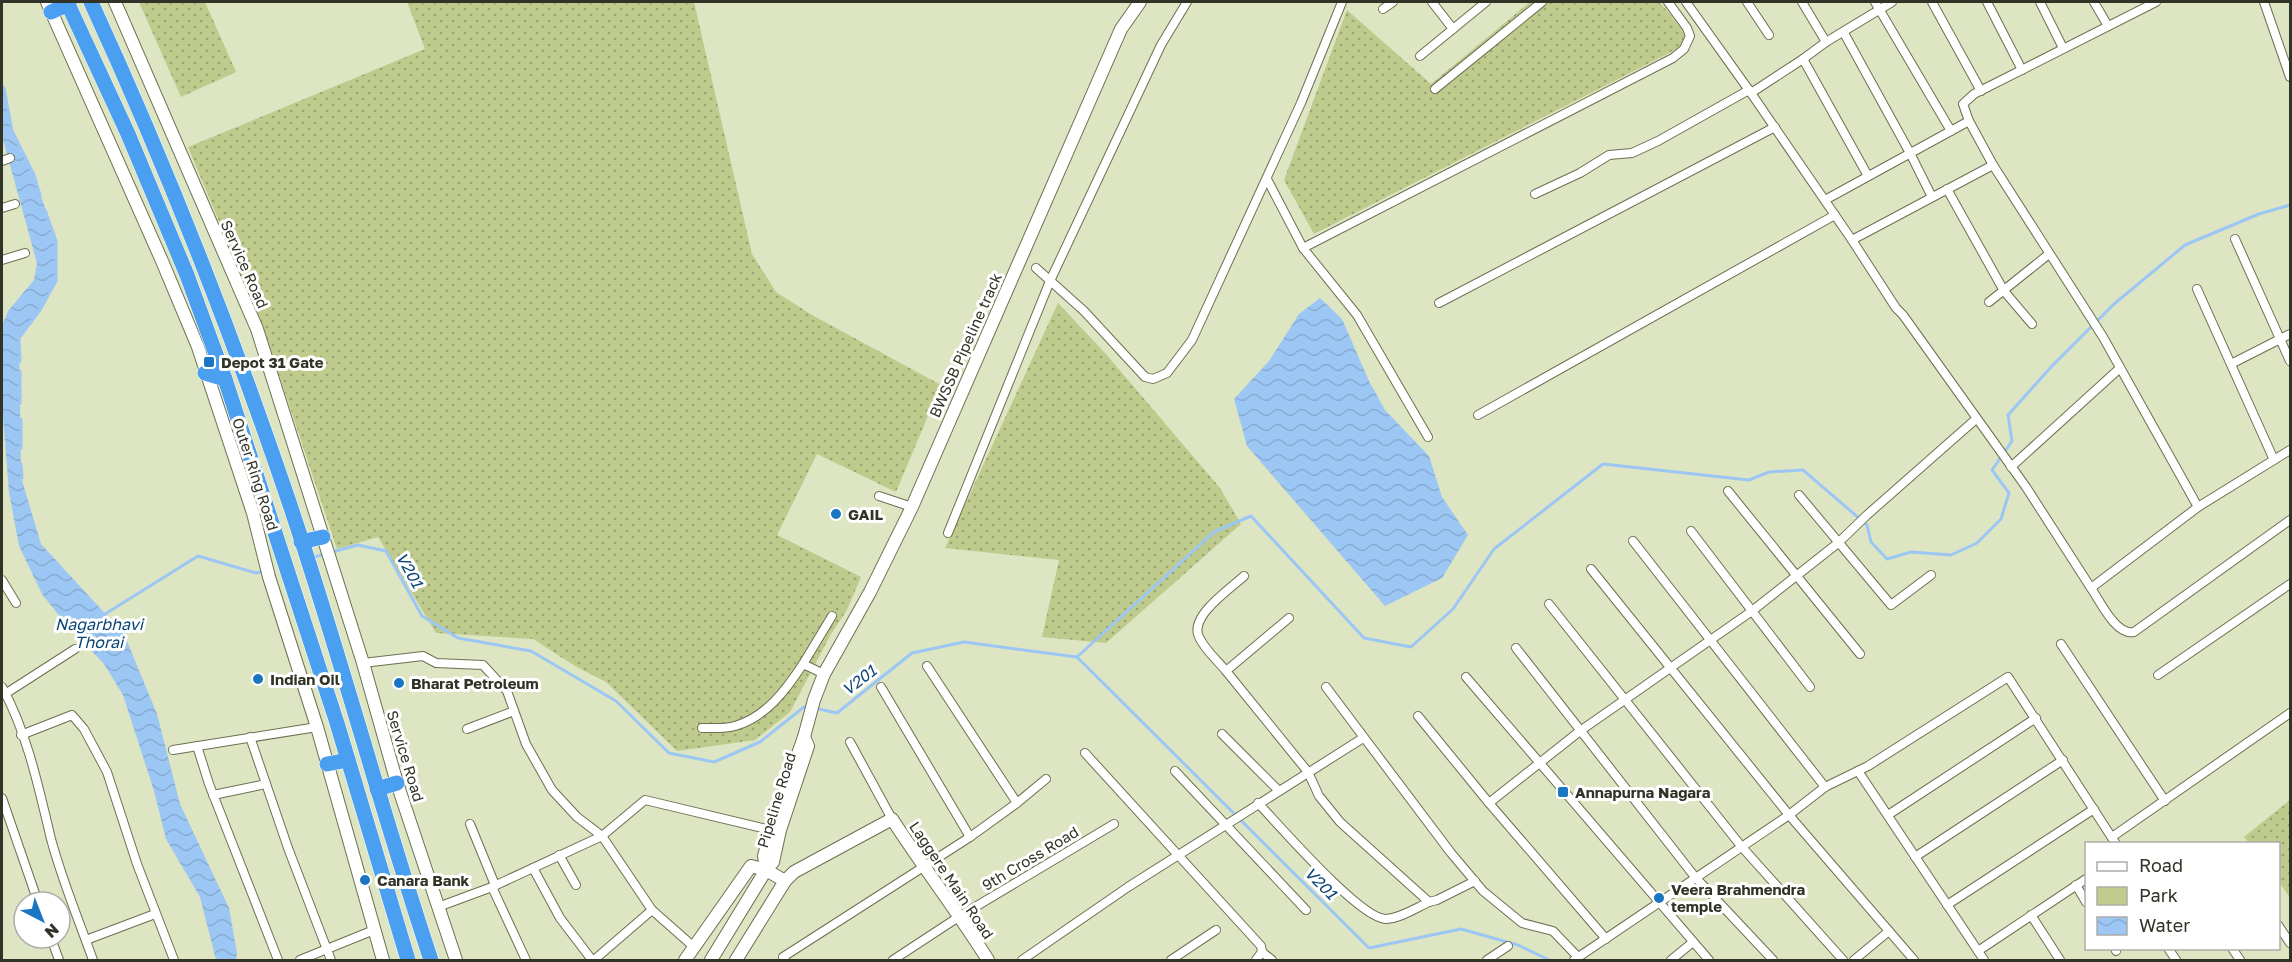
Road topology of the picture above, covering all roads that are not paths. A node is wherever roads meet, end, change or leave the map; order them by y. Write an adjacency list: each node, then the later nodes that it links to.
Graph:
1 (91, 2): 89 (highway, Outer Ring Road)
2 (115, 2): 87 (street, Service Road)
3 (1140, 2): 81 (street, BWSSB Pipeline track)
4 (1187, 2): 59 (street)
5 (1342, 2): 44 (street)
6 (1393, 2): 24 (street)
7 (1432, 2): 26 (street)
8 (1486, 2): 26 (street)
9 (1542, 2): 35 (street)
10 (1668, 2): 54 (street)
11 (1686, 2): 37 (street)
12 (1747, 2): 28 (street)
13 (1802, 2): 29 (street)
14 (1892, 2): 22 (street)
15 (1932, 2): 36 (street)
16 (1987, 2): 33 (street)
17 (2040, 2): 30 (street)
18 (2094, 2): 25 (street)
19 (2152, 2): 25 (street)
20 (2264, 2): 34 (street)
21 (68, 3): 23 (highway); 71 (highway, Outer Ring Road)
22 (1878, 5): 27 (street); 40 (street)
23 (49, 7): 70 (street)
24 (1383, 9)
25 (2108, 26): 30 (street)
26 (1453, 29): 31 (street)
27 (1844, 33): 29 (street); 41 (street)
28 (1768, 35)
29 (1826, 42): 32 (street)
30 (2063, 48): 33 (street)
31 (1419, 56)
32 (1803, 59): 37 (street); 43 (street)
33 (2022, 70): 36 (street)
34 (2290, 77)
35 (1435, 89)
36 (1981, 91): 38 (street)
37 (1750, 92): 39 (street); 46 (street)
38 (1969, 121): 40 (street); 42 (street)
39 (1775, 127): 48 (street); 63 (street)
40 (1951, 131): 41 (street)
41 (1910, 153): 43 (street); 47 (street)
42 (1993, 165): 45 (street); 56 (street)
43 (1868, 176): 48 (street)
44 (1267, 179): 54 (street); 59 (street)
45 (1947, 189): 47 (street); 61 (street)
46 (1535, 194)
47 (1932, 197): 53 (street)
48 (1825, 200): 51 (street)
49 (15, 204): 50 (street)
50 (2, 208)
51 (1835, 215): 53 (street); 72 (street)
52 (2235, 239): 66 (street)
53 (1852, 240): 73 (street)
54 (1304, 248): 74 (street)
55 (25, 253): 57 (street)
56 (2049, 254): 61 (street); 69 (street)
57 (2, 260)
58 (1036, 268): 59 (street)
59 (1050, 281): 85 (street)
60 (2197, 289): 68 (street)
61 (2004, 291): 62 (street); 64 (street)
62 (1989, 302)
63 (1438, 303)
64 (2032, 324)
65 (2290, 334): 66 (street)
66 (2281, 339): 67 (street); 68 (street)
67 (2290, 361)
68 (2231, 364): 76 (street)
69 (2120, 369): 77 (street); 82 (street)
70 (205, 373): 71 (highway); 125 (street)
71 (225, 379): 138 (highway, Outer Ring Road)
72 (1478, 415)
73 (1977, 420): 77 (street); 88 (street)
74 (1428, 437)
75 (2290, 450): 76 (street)
76 (2274, 460): 82 (street)
77 (2009, 464): 96 (street)
78 (1728, 491): 93 (street)
79 (1799, 495): 88 (street)
80 (879, 496): 81 (street)
81 (912, 507): 112 (street, BWSSB Pipeline track)
82 (2199, 507): 96 (street)
83 (2290, 520): 96 (street)
84 (1691, 531): 99 (street)
85 (948, 533)
86 (1633, 541): 102 (street)
87 (324, 542): 89 (highway); 107 (street, Service Road)
88 (1838, 543): 91 (street); 93 (street)
89 (305, 553): 149 (highway, Outer Ring Road)
90 (1591, 569): 110 (street)
91 (1931, 575)
92 (1244, 576): 111 (street)
93 (1795, 576): 99 (street); 106 (street)
94 (2, 580): 97 (street)
95 (2290, 584): 113 (street)
96 (2091, 588)
97 (16, 603)
98 (1549, 604): 120 (street)
99 (1752, 611): 102 (street); 117 (street)
100 (832, 616): 108 (street)
101 (1289, 618): 111 (street)
102 (1711, 641): 110 (street); 148 (street)
103 (2061, 644): 153 (street)
104 (1516, 648): 128 (street)
105 (75, 649): 118 (street)
106 (1860, 654)
107 (363, 663): 121 (street); 146 (street, Service Road)
108 (803, 664): 112 (street); 126 (street)
109 (927, 666): 154 (street)
110 (1671, 669): 120 (street); 158 (street)
111 (1226, 670): 144 (street)
112 (824, 674): 119 (street, BWSSB Pipeline track)
113 (2158, 675)
114 (1466, 677): 141 (street)
115 (881, 687): 166 (street)
116 (1326, 687): 133 (street)
117 (1810, 687)
118 (3, 690): 129 (street)
119 (814, 700): 132 (street, Pipeline Road)
120 (1625, 700): 128 (street); 168 (street)
121 (514, 711): 127 (street); 165 (street)
122 (2290, 713): 153 (street)
123 (1418, 716): 156 (street)
124 (2036, 718): 139 (street); 143 (street); 159 (street)
125 (316, 728): 131 (street); 140 (street)
126 (702, 728)
127 (467, 729)
128 (1580, 731): 141 (street); 175 (street)
129 (21, 735): 190 (street); 198 (street)
130 (1222, 735): 150 (street)
131 (250, 737): 135 (street); 147 (street)
132 (804, 737): 164 (street, Pipeline Road); 174 (street, Pipeline Road)
133 (1363, 738): 144 (street); 178 (street)
134 (850, 742): 160 (street)
135 (197, 746): 136 (street); 151 (street)
136 (172, 750)
137 (1085, 753): 169 (street)
138 (348, 760): 140 (highway); 213 (highway, Outer Ring Road)
139 (2063, 760): 157 (street); 171 (street)
140 (327, 764): 194 (street)
141 (1539, 764): 156 (street); 185 (street)
142 (1174, 771): 163 (street)
143 (1858, 771): 148 (street); 159 (street)
144 (1308, 772): 150 (street); 184 (street)
145 (1046, 779): 154 (street)
146 (397, 783): 149 (highway); 187 (street, Service Road)
147 (266, 784): 151 (street); 203 (street)
148 (1825, 787): 158 (street)
149 (377, 789): 214 (highway, Outer Ring Road)
150 (1278, 790): 155 (street)
151 (213, 795): 209 (street)
152 (2, 798): 182 (street)
153 (2165, 801): 167 (street)
154 (1017, 803): 166 (street)
155 (1258, 803): 163 (street); 184 (street)
156 (1489, 803): 197 (street)
157 (2094, 809): 167 (street); 186 (street)
158 (1789, 815): 168 (street); 196 (street)
159 (1887, 815): 171 (street)
160 (892, 819): 173 (street, Laggere Main Road); 177 (street, Laggere Main Road)
161 (470, 824): 181 (street)
162 (1114, 824): 192 (street, 9th Cross Road)
163 (1226, 824): 169 (street); 189 (street)
164 (771, 830): 165 (street); 174 (street, Pipeline Road)
165 (602, 836): 170 (street); 188 (street)
166 (970, 837): 173 (street)
167 (2114, 840)
168 (1741, 846): 175 (street); 232 (street)
169 (1179, 854): 205 (street); 224 (street)
170 (559, 855): 172 (street); 179 (street)
171 (1915, 857): 186 (street)
172 (533, 868): 181 (street); 217 (street)
173 (923, 868): 192 (street, Laggere Main Road); 221 (street)
174 (766, 870): 177 (street); 202 (street, Pipeline Road); 219 (street)
175 (1695, 877): 185 (street); 231 (street)
176 (2085, 880): 180 (street)
177 (785, 881): 220 (street, Laggere Main Road)
178 (1475, 881): 184 (street); 206 (street)
179 (576, 885)
180 (2076, 885): 183 (street); 191 (street)
181 (493, 886): 187 (street); 216 (street)
182 (34, 890)
183 (2085, 900)
184 (1429, 902)
185 (1658, 903): 197 (street); 199 (street)
186 (1947, 905): 204 (street)
187 (438, 907): 215 (street, Service Road)
188 (652, 910): 202 (street); 217 (street)
189 (1306, 910)
190 (155, 914): 198 (street); 208 (street)
191 (2031, 915): 204 (street); 236 (street)
192 (960, 916): 222 (street, 9th Cross Road); 223 (street, Laggere Main Road)
193 (2280, 928): 200 (street)
194 (374, 930): 203 (street); 212 (street)
195 (1216, 930): 225 (street)
196 (1890, 932): 233 (street); 234 (street)
197 (1606, 939): 206 (street)
198 (86, 940): 207 (street)
199 (1693, 942): 229 (street); 230 (street)
200 (2290, 943)
201 (1508, 946): 228 (street)
202 (694, 947): 218 (street, Pipeline Road)
203 (327, 949): 210 (street); 211 (street)
204 (1978, 951): 235 (street)
205 (1262, 952): 226 (street); 227 (street)
206 (1576, 959)
207 (93, 960)
208 (174, 960)
209 (278, 960)
210 (300, 960)
211 (331, 960)
212 (383, 960)
213 (408, 960)
214 (431, 960)
215 (456, 960)
216 (526, 960)
217 (593, 960)
218 (685, 960)
219 (711, 960)
220 (736, 960)
221 (785, 960)
222 (892, 960)
223 (988, 960)
224 (1022, 960)
225 (1171, 960)
226 (1256, 960)
227 (1272, 960)
228 (1487, 960)
229 (1671, 960)
230 (1709, 960)
231 (1773, 960)
232 (1843, 960)
233 (1854, 960)
234 (1914, 960)
235 (1984, 960)
236 (2060, 960)

